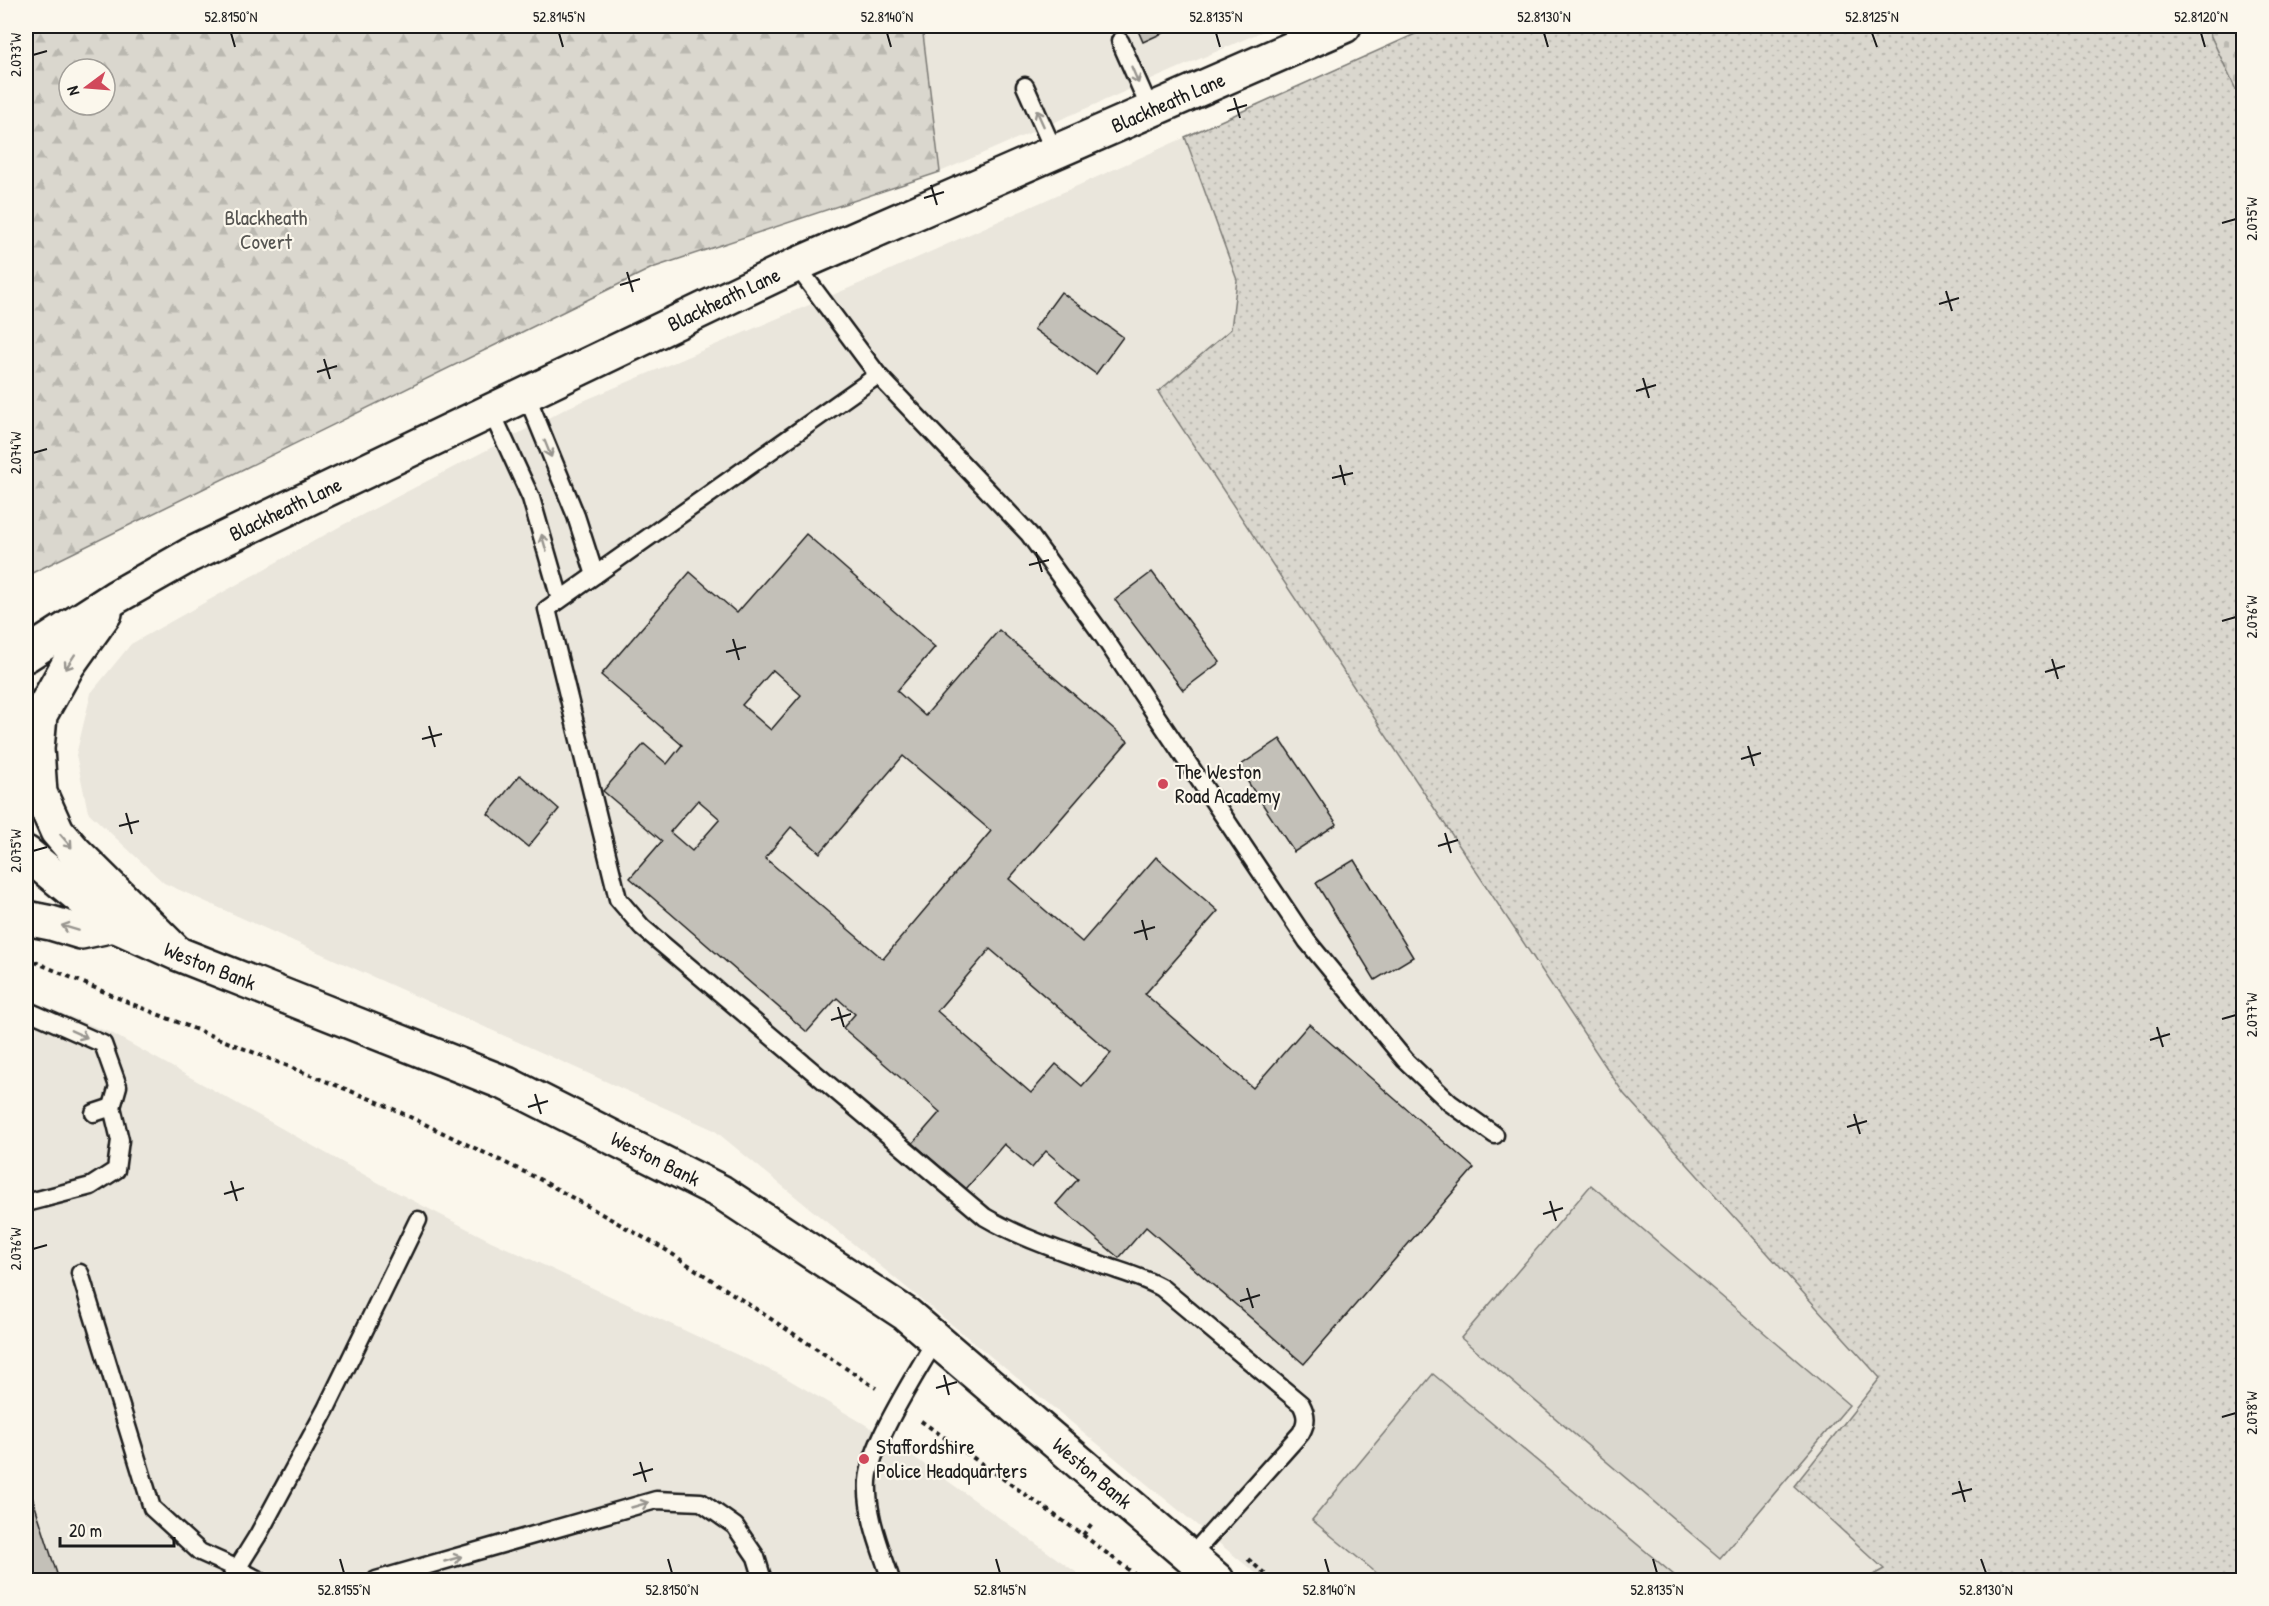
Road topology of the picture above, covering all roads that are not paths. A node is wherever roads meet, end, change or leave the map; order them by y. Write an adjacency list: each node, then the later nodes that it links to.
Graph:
1 (1344, 26): 4 (main road, Blackheath Lane)
2 (1120, 41): 4 (lane, one-way to 4)
3 (1025, 86): 5 (lane, one-way to 3)
4 (1150, 109): 5 (main road, Blackheath Lane)
5 (1054, 151): 6 (main road, Blackheath Lane)
6 (796, 265): 7 (lane); 8 (main road, Blackheath Lane)
7 (878, 375): 10 (lane); 21 (lane)
8 (526, 394): 9 (main road, Blackheath Lane); 10 (lane, one-way to 10)
9 (491, 411): 11 (main road, Blackheath Lane); 12 (lane, one-way to 9)
10 (595, 575): 12 (lane)
11 (116, 597): 13 (main road, Blackheath Lane); 17 (main road, Blackheath Lane, one-way to 17)
12 (560, 599): 26 (lane)
13 (29, 657)
14 (26, 853): 16 (main road, Weston Bank)
15 (26, 918): 16 (main road, one-way to 15)
16 (114, 925): 17 (main road, Weston Bank)
17 (176, 953): 25 (main road, Weston Bank)
18 (26, 1010): 19 (lane, one-way to 19)
19 (112, 1107): 20 (lane); 22 (lane)
20 (94, 1113)
21 (1495, 1135)
22 (26, 1203)
23 (418, 1220): 27 (lane)
24 (80, 1273): 27 (lane)
25 (936, 1339): 26 (main road, Weston Bank); 31 (lane)
26 (1190, 1557): 32 (main road, Weston Bank)
27 (233, 1574): 28 (lane)
28 (259, 1581)
29 (376, 1581): 30 (lane, one-way to 30)
30 (763, 1581)
31 (891, 1581)
32 (1217, 1581)

